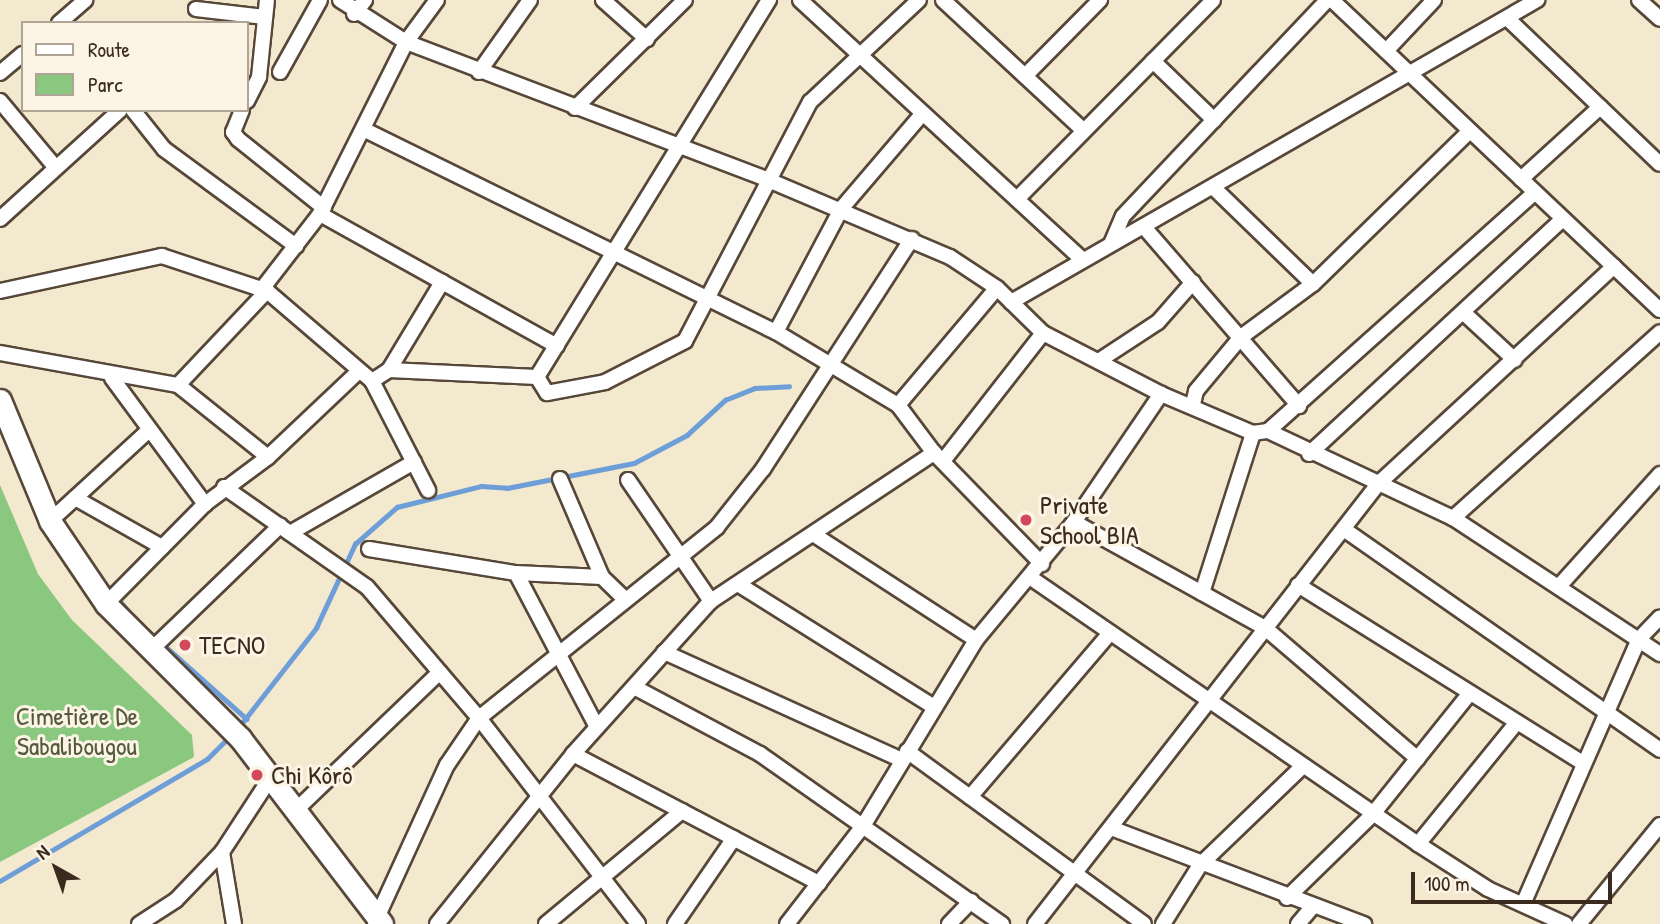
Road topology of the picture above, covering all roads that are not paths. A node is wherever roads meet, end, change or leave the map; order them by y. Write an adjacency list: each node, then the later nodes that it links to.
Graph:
1 (85, 0): 25 (street)
2 (267, 0): 22 (street)
3 (320, 0): 32 (street)
4 (340, 0): 21 (street)
5 (365, 0): 21 (street)
6 (438, 0): 27 (street)
7 (530, 0): 33 (street)
8 (603, 0): 26 (street)
9 (685, 0): 26 (street)
10 (769, 0): 49 (street)
11 (800, 0): 29 (street)
12 (919, 0): 29 (street)
13 (943, 0): 36 (street)
14 (1213, 0): 31 (street)
15 (1329, 0): 28 (street); 45 (street)
16 (1433, 0): 28 (street)
17 (1537, 0): 23 (street)
18 (1639, 0): 24 (street)
19 (1096, 1): 36 (street)
20 (196, 11): 22 (street)
21 (354, 14): 27 (street)
22 (265, 17): 37 (street)
23 (1507, 18): 35 (street); 39 (street)
24 (1660, 19)
25 (61, 21)
26 (647, 39): 40 (street)
27 (406, 42): 33 (street); 46 (street)
28 (1386, 51): 35 (street)
29 (860, 54): 44 (street); 52 (street)
30 (21, 56): 34 (street)
31 (1153, 61): 45 (street); 47 (street)
32 (280, 72)
33 (479, 72): 40 (street)
34 (0, 73)
35 (1410, 75): 48 (street); 54 (street)
36 (1025, 76): 47 (street)
37 (248, 99)
38 (0, 101): 51 (street)
39 (1600, 107): 50 (street); 53 (street)
40 (575, 108): 49 (street)
41 (118, 112): 51 (street)
42 (135, 112): 64 (street)
43 (241, 112): 58 (street)
44 (923, 113): 56 (street); 57 (street)
45 (1214, 120): 63 (street)
46 (363, 129): 58 (street); 65 (street)
47 (1084, 131): 56 (street)
48 (1470, 131): 53 (street); 70 (street)
49 (681, 148): 52 (street); 65 (street)
50 (1660, 164)
51 (56, 168): 59 (street)
52 (766, 179): 57 (street); 75 (street)
53 (1521, 179): 55 (street)
54 (1216, 190): 61 (street); 70 (street)
55 (1535, 192): 60 (street); 97 (street)
56 (1017, 199): 66 (street)
57 (841, 209): 62 (street); 78 (street)
58 (322, 211): 64 (street); 68 (street)
59 (0, 219)
60 (1563, 219): 67 (street); 77 (street)
61 (1144, 227): 63 (street); 69 (street)
62 (912, 239): 71 (street); 86 (street)
63 (1111, 244): 66 (street)
64 (296, 246): 72 (street)
65 (616, 253): 75 (street); 82 (street)
66 (1082, 259): 74 (street)
67 (1614, 267): 76 (street); 85 (street)
68 (442, 282): 82 (street); 87 (street)
69 (1193, 282): 81 (street); 84 (street)
70 (1313, 284): 81 (street)
71 (997, 288): 74 (street); 96 (street)
72 (265, 290): 73 (street); 88 (street); 92 (street)
73 (0, 291)
74 (1011, 302): 80 (street)
75 (709, 303): 78 (street); 89 (street)
76 (1660, 310)
77 (1464, 313): 85 (street); 101 (street)
78 (776, 332): 86 (street)
79 (1660, 332): 113 (street)
80 (1043, 333): 84 (street); 103 (street)
81 (1241, 337): 95 (street); 97 (street)
82 (557, 346): 89 (street)
83 (0, 353): 90 (street)
84 (1100, 360): 93 (street)
85 (1515, 360): 108 (street)
86 (827, 364): 96 (street); 121 (street)
87 (389, 370): 89 (street); 91 (street)
88 (358, 372): 91 (street); 102 (street)
89 (537, 377)
90 (112, 378): 92 (street); 98 (street)
91 (372, 381): 104 (street)
92 (178, 385): 102 (street)
93 (1161, 394): 95 (street); 115 (street)
94 (0, 400): 114 (main road)
95 (1193, 404): 100 (street)
96 (898, 405): 103 (street)
97 (1299, 406): 99 (street)
98 (149, 430): 111 (street); 112 (street)
99 (1268, 431): 100 (street); 101 (street)
100 (1253, 433): 129 (street)
101 (1309, 454): 108 (street)
102 (268, 457): 109 (street)
103 (938, 457): 118 (street); 122 (street)
104 (414, 462): 110 (street); 116 (street)
105 (1660, 474): 127 (street)
106 (560, 479): 124 (street)
107 (628, 480): 121 (street)
108 (1378, 484): 113 (street); 117 (street)
109 (225, 487): 112 (street); 116 (street)
110 (428, 490)
111 (75, 498): 114 (street); 119 (street)
112 (205, 504): 119 (street)
113 (1453, 518): 127 (street)
114 (50, 521): 132 (main road)
115 (1074, 522): 122 (street); 129 (street)
116 (285, 530): 138 (street); 142 (street)
117 (1345, 530): 128 (street); 147 (street)
118 (813, 534): 126 (street); 137 (street)
119 (162, 547): 132 (street)
120 (369, 549): 123 (street)
121 (681, 559): 130 (street); 131 (street)
122 (1042, 564): 125 (street)
123 (516, 573): 124 (street); 141 (street)
124 (602, 577): 130 (street)
125 (1031, 578): 135 (street); 137 (street)
126 (738, 584): 131 (street); 146 (street)
127 (1561, 584): 136 (street)
128 (1298, 585): 134 (street); 144 (street)
129 (1202, 593): 134 (street)
130 (624, 598): 141 (street)
131 (711, 600): 139 (street)
132 (106, 604): 138 (main road)
133 (1660, 617): 136 (street)
134 (1265, 628): 145 (street); 154 (street)
135 (1110, 632): 145 (street); 158 (street)
136 (1639, 639): 140 (street); 147 (street)
137 (976, 640): 146 (street)
138 (152, 649): 157 (main road)
139 (664, 652): 143 (street); 153 (street)
140 (1660, 654)
141 (562, 656): 148 (street); 150 (street)
142 (440, 672): 148 (street); 160 (street)
143 (634, 687): 150 (street); 164 (street)
144 (1470, 693): 149 (street); 154 (street)
145 (1209, 701): 156 (street); 165 (street)
146 (934, 707): 153 (street)
147 (1607, 713): 151 (street); 155 (street)
148 (479, 718): 159 (street); 177 (street)
149 (1517, 722): 155 (street); 167 (street)
150 (597, 727): 152 (street)
151 (1660, 750)
152 (573, 754): 159 (street); 161 (street)
153 (905, 756): 158 (street); 164 (street)
154 (1418, 760): 162 (street)
155 (1584, 764): 175 (street)
156 (1303, 766): 162 (street); 169 (street)
157 (271, 777): 160 (main road); 168 (street)
158 (970, 797): 170 (street)
159 (537, 799): 171 (street); 181 (street)
160 (296, 810): 177 (main road)
161 (682, 811): 166 (street); 171 (street)
162 (1373, 814): 167 (street); 173 (street)
163 (1660, 825): 193 (street)
164 (863, 826): 172 (street); 174 (street)
165 (1111, 828): 169 (street); 170 (street)
166 (734, 838): 172 (street); 184 (street)
167 (1418, 844): 175 (street)
168 (222, 852): 179 (street); 180 (street)
169 (1200, 864): 173 (street); 189 (street)
170 (1075, 874): 187 (street); 188 (street)
171 (601, 878): 182 (street); 183 (street)
172 (819, 883): 178 (street)
173 (1287, 898): 176 (street)
174 (971, 901): 185 (street); 186 (street)
175 (1524, 902): 192 (street)
176 (1313, 906): 190 (street); 191 (street)
177 (378, 922)
178 (790, 923)
179 (138, 924)
180 (234, 924)
181 (438, 924)
182 (546, 924)
183 (638, 924)
184 (675, 924)
185 (949, 924)
186 (1002, 924)
187 (1035, 924)
188 (1144, 924)
189 (1163, 924)
190 (1298, 924)
191 (1362, 924)
192 (1565, 924)
193 (1579, 924)

